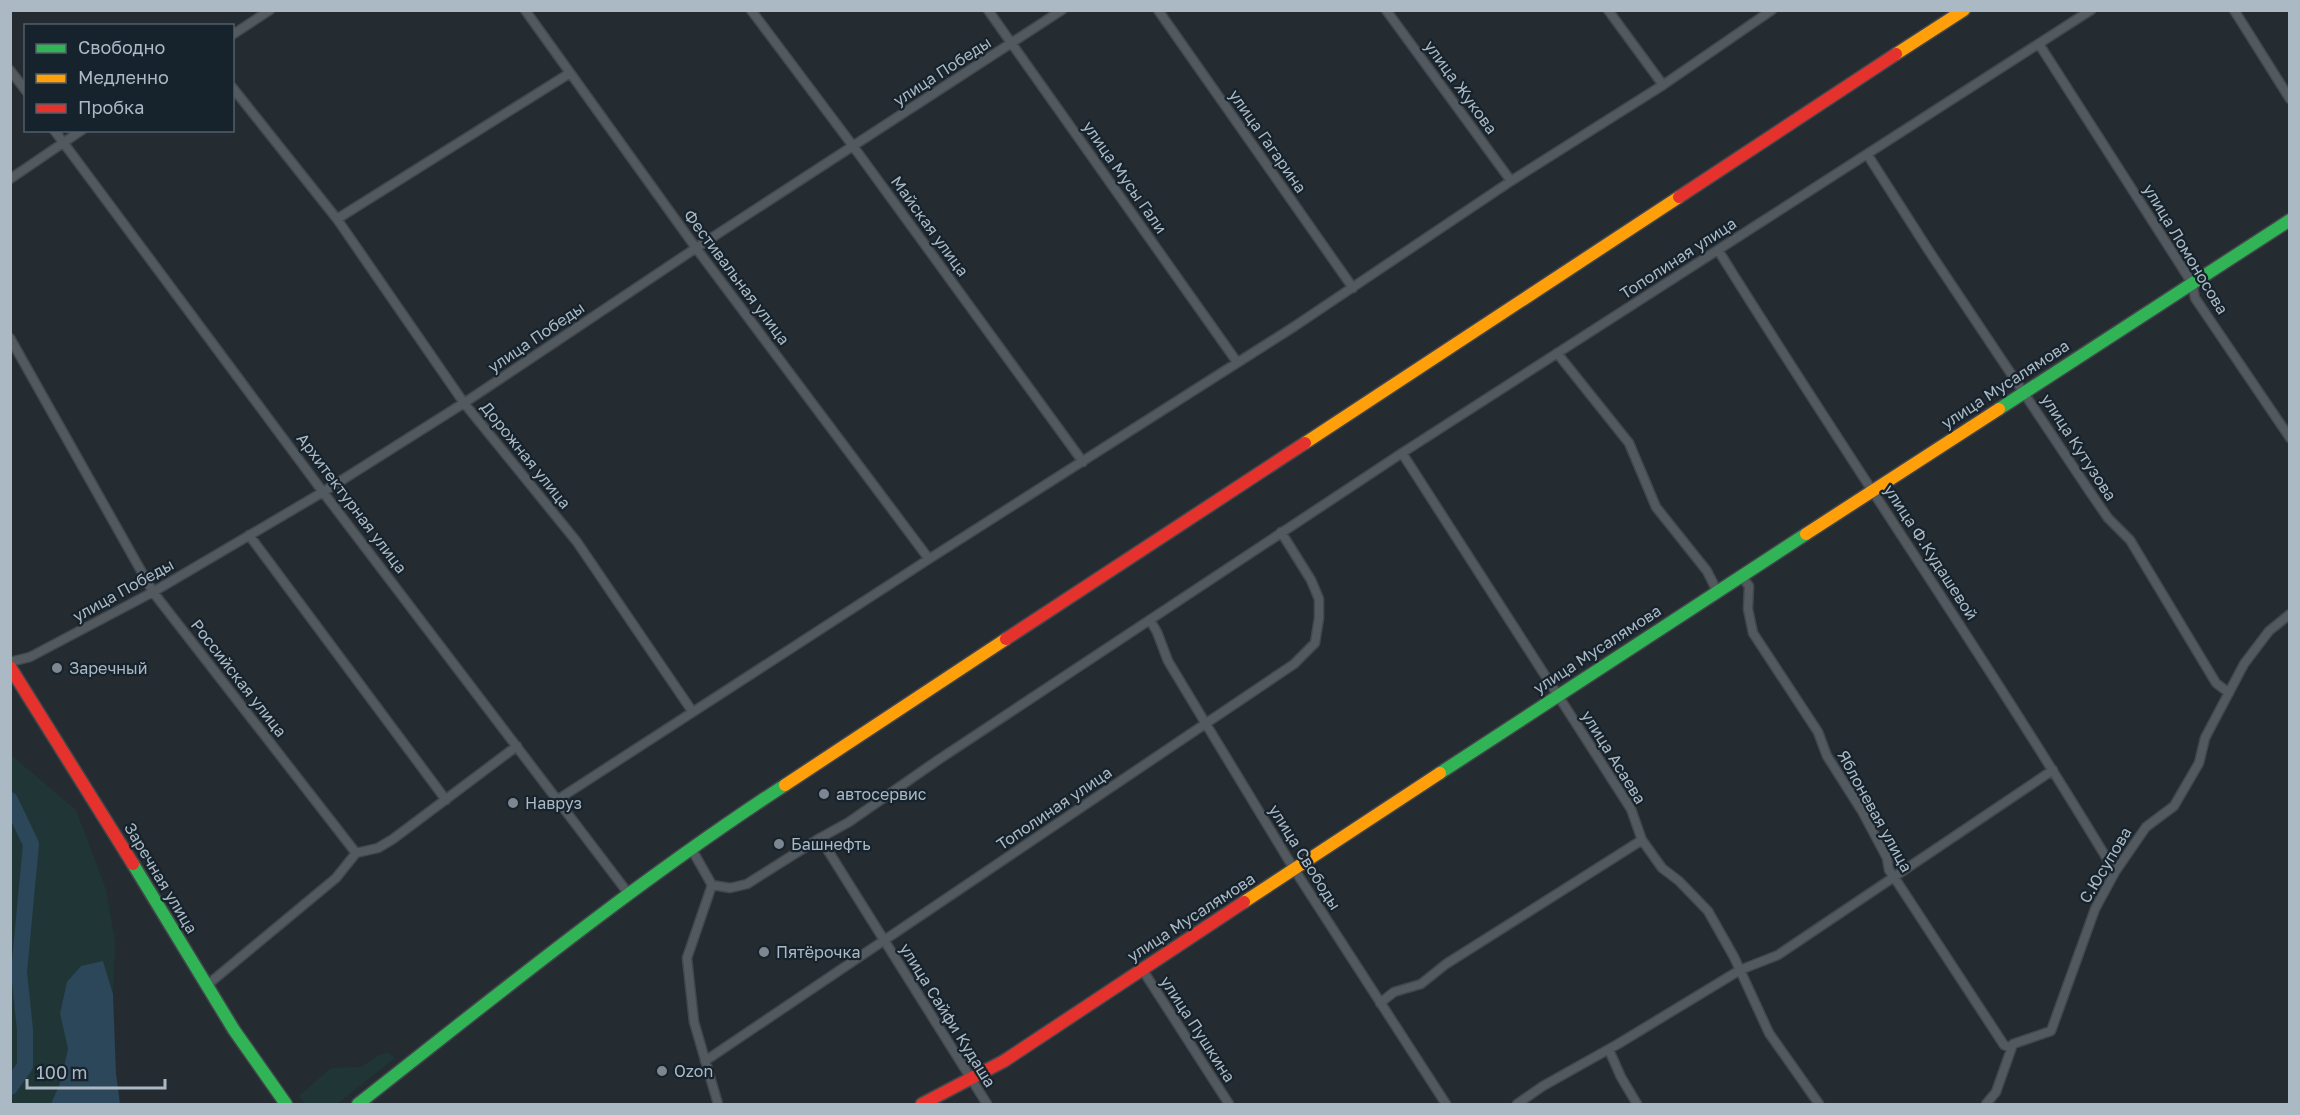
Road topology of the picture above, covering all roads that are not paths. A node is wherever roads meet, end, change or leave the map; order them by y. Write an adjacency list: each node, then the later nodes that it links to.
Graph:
1 (270, 10): 13 (street)
2 (525, 10): 17 (street, Фестивальная улица)
3 (751, 10): 25 (street, Майская улица)
4 (988, 10): 14 (street, улица Мусы Гали)
5 (1062, 10): 14 (street, улица Победы)
6 (1158, 10): 34 (street, улица Гагарина)
7 (1386, 10): 28 (street, улица Жукова)
8 (1608, 10): 18 (street)
9 (1772, 10): 18 (street)
10 (1964, 10): 64 (street)
11 (2091, 10): 15 (street, Тополиная улица)
12 (2234, 10): 21 (street)
13 (234, 34)
14 (1012, 44): 25 (street, улица Победы); 37 (street, улица Мусы Гали)
15 (2039, 44): 26 (street, Тополиная улица); 33 (street, улица Ломоносова)
16 (10, 70): 19 (street)
17 (570, 73): 29 (street); 31 (street, Фестивальная улица)
18 (1663, 85): 28 (street)
19 (24, 88)
20 (234, 90): 29 (street, Дорожная улица)
21 (2289, 99)
22 (55, 132): 24 (street, Архитектурная улица)
23 (79, 132): 24 (street)
24 (63, 143): 27 (street); 44 (street, Архитектурная улица)
25 (853, 146): 31 (street, улица Победы); 42 (street, Майская улица)
26 (1867, 154): 32 (street, Тополиная улица); 38 (street, улица Кутузова)
27 (10, 179)
28 (1511, 181): 34 (street)
29 (337, 219): 39 (street, Дорожная улица)
30 (2289, 220): 33 (street, улица Мусалямова)
31 (696, 248): 39 (street, улица Победы); 47 (street, Фестивальная улица)
32 (1718, 250): 36 (street, Тополиная улица); 43 (street, улица Ф.Кудашевой)
33 (2192, 282): 38 (street, улица Мусалямова); 40 (street, улица Ломоносова)
34 (1353, 288): 37 (street)
35 (10, 338): 50 (street, Российская улица)
36 (1557, 353): 41 (street, Тополиная улица); 49 (street)
37 (1237, 362): 42 (street)
38 (2024, 391): 43 (street, улица Мусалямова); 54 (street, улица Кутузова)
39 (464, 402): 44 (street, улица Победы); 56 (street, Дорожная улица)
40 (2289, 438)
41 (1402, 453): 45 (street, Тополиная улица); 55 (street, улица Асаева)
42 (1083, 462): 47 (street)
43 (1873, 490): 48 (street, улица Мусалямова); 59 (street, улица Ф.Кудашевой)
44 (323, 492): 46 (street, улица Победы); 58 (street, Архитектурная улица)
45 (1281, 532): 52 (street, Тополиная улица); 57 (street, Тополиная улица)
46 (249, 536): 50 (street, улица Победы); 61 (street)
47 (929, 559): 56 (street)
48 (1741, 576): 49 (street, улица Мусалямова); 68 (street, Яблоневая улица)
49 (1717, 591): 55 (street, улица Мусалямова)
50 (153, 592): 53 (street, улица Победы); 65 (street, Российская улица)
51 (2289, 614): 54 (street, С.Юсупова)
52 (1149, 620): 57 (street, улица Свободы); 62 (street, Тополиная улица)
53 (10, 665): 74 (street, Заречная улица)
54 (2229, 693): 67 (street, С.Юсупова)
55 (1557, 695): 63 (street, улица Асаева); 66 (street, улица Мусалямова)
56 (692, 711): 60 (street)
57 (1206, 724): 66 (street, улица Свободы); 71 (street, Тополиная улица)
58 (517, 746): 60 (street, Архитектурная улица); 61 (street)
59 (2053, 770): 67 (street, улица Ф.Кудашевой); 68 (street)
60 (557, 800): 70 (street, Архитектурная улица)
61 (446, 801): 65 (street)
62 (820, 838): 69 (street, Тополиная улица); 71 (street, улица Сайфи Кудаша)
63 (1642, 840): 73 (street, улица Асаева); 75 (street)
64 (691, 848): 69 (street); 70 (street)
65 (356, 853): 74 (street)
66 (1294, 869): 72 (street, улица Мусалямова); 75 (street, улица Свободы)
67 (2115, 872): 76 (street, С.Юсупова)
68 (1894, 877): 73 (street); 76 (street, Яблоневая улица)
69 (711, 885): 78 (street)
70 (628, 893): 81 (street)
71 (884, 941): 78 (street, Тополиная улица); 79 (street, улица Сайфи Кудаша)
72 (1142, 969): 79 (street, улица Мусалямова); 85 (street, улица Пушкина)
73 (1740, 970): 77 (street); 89 (street, улица Асаева)
74 (206, 986): 80 (street, Заречная улица)
75 (1380, 1003): 86 (street, улица Свободы)
76 (2011, 1048): 90 (street)
77 (1609, 1050): 87 (street); 88 (street)
78 (705, 1061): 82 (street)
79 (972, 1079): 83 (street, улица Мусалямова); 84 (street, улица Сайфи Кудаша)
80 (286, 1104)
81 (358, 1104)
82 (718, 1104)
83 (922, 1104)
84 (987, 1104)
85 (1229, 1104)
86 (1446, 1104)
87 (1517, 1104)
88 (1637, 1104)
89 (1819, 1104)
90 (1986, 1104)

